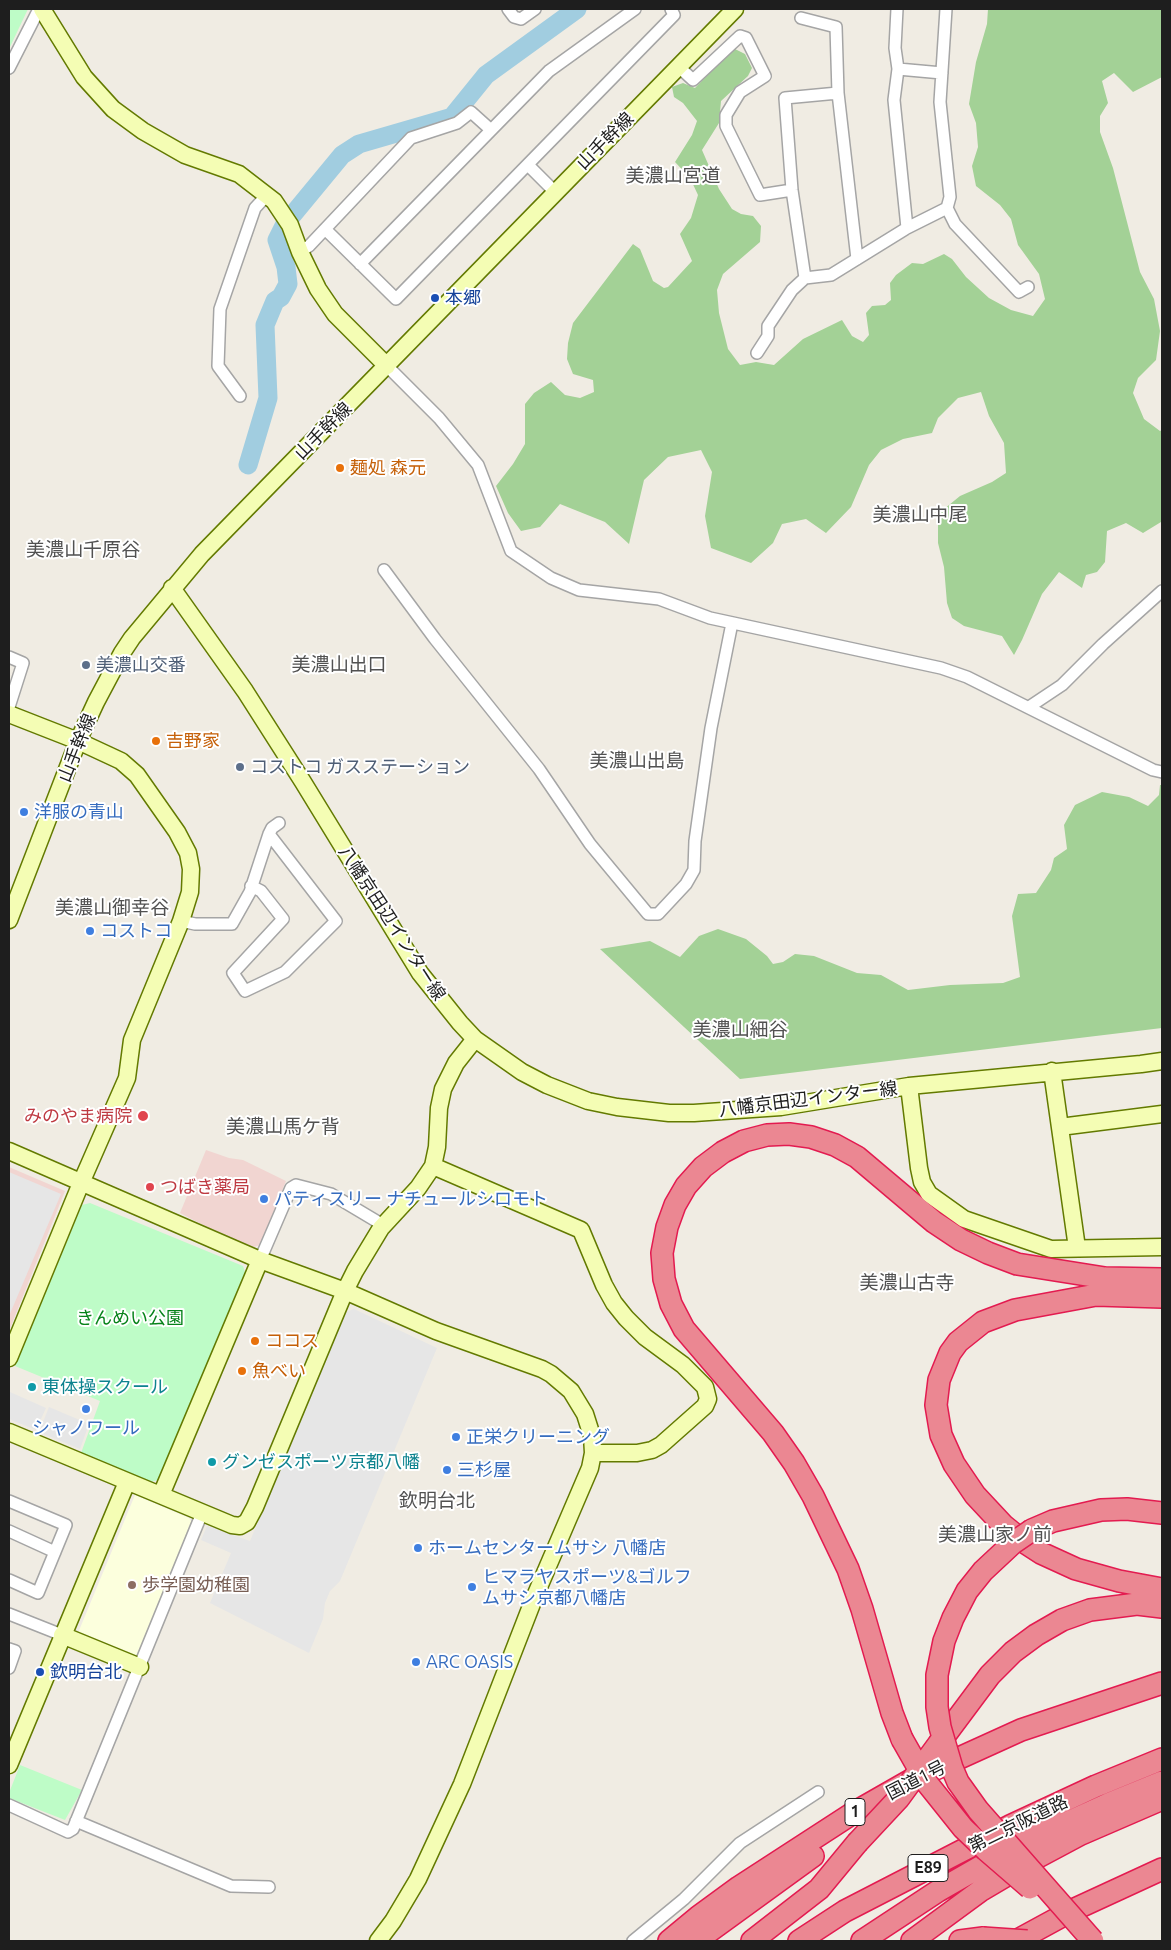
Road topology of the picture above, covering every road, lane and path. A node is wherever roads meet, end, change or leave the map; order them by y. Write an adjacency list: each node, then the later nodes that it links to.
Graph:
1 (40, 9): 11 (street); 19 (street)
2 (508, 9): 3 (street)
3 (534, 9)
4 (635, 9): 15 (street)
5 (671, 9): 16 (street)
6 (735, 9): 10 (street, 山手幹線)
7 (898, 9): 12 (street)
8 (946, 9): 13 (street)
9 (801, 18): 14 (street)
10 (679, 67): 17 (street); 18 (street, 山手幹線)
11 (9, 68)
12 (898, 69): 13 (street); 21 (street)
13 (942, 73): 20 (street)
14 (838, 93): 17 (street); 24 (street)
15 (491, 130): 22 (street); 25 (street)
16 (528, 166): 18 (street); 25 (street)
17 (792, 190): 26 (street)
18 (555, 192): 29 (street, 山手幹線)
19 (268, 195): 23 (street); 30 (street)
20 (947, 208): 21 (street); 27 (street)
21 (907, 228): 24 (street)
22 (325, 229): 23 (street); 25 (street)
23 (300, 252): 29 (street)
24 (857, 259): 26 (street)
25 (360, 264)
26 (805, 278): 28 (street)
27 (1028, 288)
28 (757, 353)
29 (387, 366): 32 (street, 山手幹線); 34 (street)
30 (240, 396)
31 (384, 570): 34 (street)
32 (172, 588): 39 (street, 山手幹線); 46 (street, 八幡京田辺インター線)
33 (1162, 591): 37 (street)
34 (732, 623): 37 (street)
35 (9, 657): 36 (street)
36 (9, 707)
37 (1029, 707): 40 (street)
38 (9, 714): 39 (street)
39 (78, 741): 44 (street, 山手幹線); 45 (street)
40 (1162, 772)
41 (279, 823): 42 (street)
42 (269, 834): 43 (street); 43 (street)
43 (251, 886): 45 (street)
44 (9, 919)
45 (181, 921): 54 (street)
46 (476, 1039): 49 (street, 八幡京田辺インター線); 53 (street)
47 (1162, 1061): 48 (street, 八幡京田辺インター線)
48 (1052, 1072): 49 (street, 八幡京田辺インター線); 51 (street)
49 (909, 1086): 57 (street)
50 (1162, 1114): 51 (street)
51 (1060, 1127): 57 (street)
52 (9, 1151): 54 (street)
53 (433, 1166): 55 (street); 64 (street)
54 (81, 1183): 58 (street); 62 (street)
55 (383, 1225): 58 (street); 60 (street)
56 (1162, 1247): 57 (street)
57 (1077, 1248)
58 (260, 1260): 60 (street); 66 (street)
59 (1162, 1279): 101 (highway, bridge)
60 (345, 1291): 64 (street); 68 (street)
61 (1162, 1297): 73 (highway)
62 (9, 1358)
63 (9, 1432): 65 (street)
64 (593, 1453): 90 (street)
65 (127, 1482): 66 (street); 75 (street)
66 (161, 1495): 68 (street)
67 (9, 1501): 71 (street)
68 (202, 1513): 77 (street)
69 (1162, 1513): 101 (highway, bridge)
70 (9, 1531): 71 (street)
71 (55, 1552): 72 (street)
72 (10, 1585)
73 (1162, 1601): 94 (highway, bridge)
74 (9, 1614): 75 (street)
75 (62, 1635): 77 (street); 82 (street)
76 (9, 1649): 78 (street)
77 (140, 1667): 87 (street)
78 (9, 1668)
79 (1162, 1683): 80 (highway, 国道1号 / 1)
80 (1060, 1718): 92 (highway, 国道1号 / 1); 93 (highway)
81 (1154, 1762): 86 (highway, 第二京阪道路 / E89)
82 (9, 1765)
83 (1161, 1791): 86 (highway)
84 (818, 1792): 91 (street)
85 (9, 1805): 87 (street)
86 (1071, 1819): 95 (highway, 第二京阪道路 / E89); 96 (highway, 第二京阪道路 / E89); 97 (highway)
87 (76, 1821): 89 (street)
88 (1162, 1869): 99 (highway)
89 (269, 1887)
90 (378, 1941)
91 (633, 1941)
92 (669, 1941)
93 (696, 1941)
94 (752, 1941)
95 (799, 1941)
96 (862, 1941)
97 (912, 1941)
98 (960, 1941): 100 (highway, bridge)
99 (1016, 1941)
100 (1026, 1941)
101 (1094, 1941)

